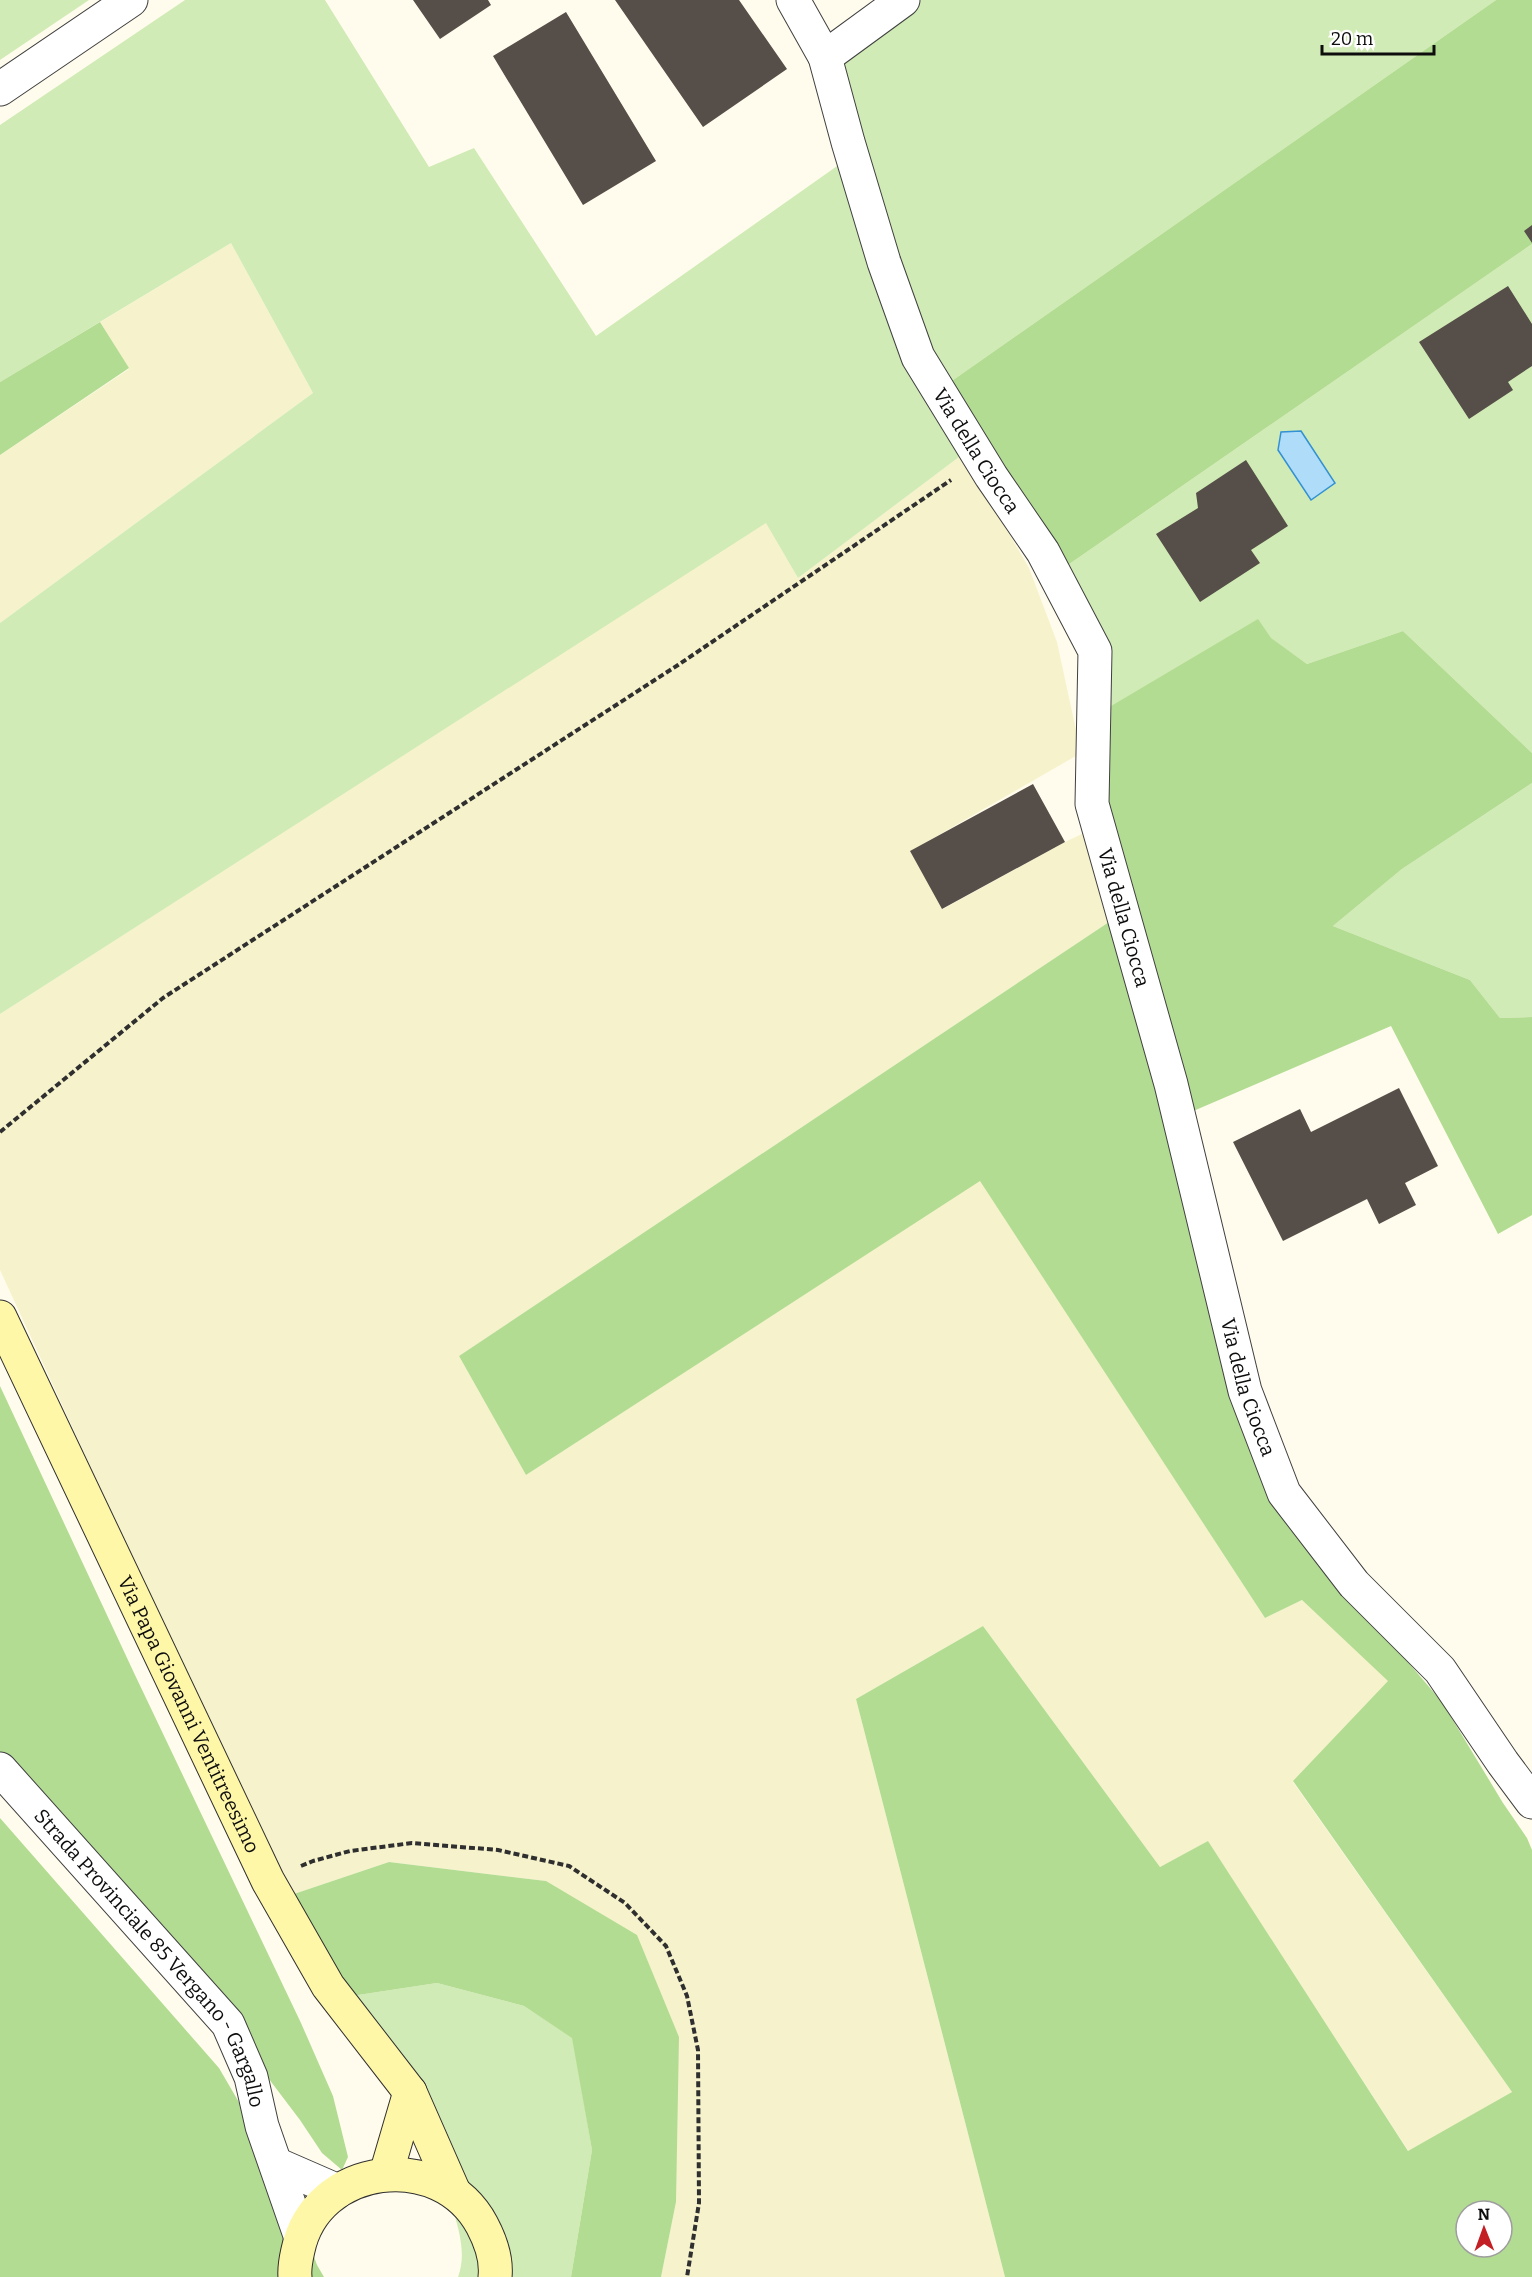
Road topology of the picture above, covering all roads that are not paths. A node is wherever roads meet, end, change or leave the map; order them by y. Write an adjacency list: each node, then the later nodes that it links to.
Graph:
1 (131, 0): 5 (street)
2 (793, 0): 4 (street, Via della Ciocca)
3 (903, 0): 4 (street)
4 (825, 57): 8 (street, Via della Ciocca)
5 (0, 89)
6 (0, 1317): 9 (main road, Via Papa Giovanni Ventitreesimo)
7 (0, 1769): 10 (street, Strada Provinciale 85 Vergano - Gargallo)
8 (1532, 1802)
9 (410, 2092): 11 (main road); 13 (main road, Via Papa Giovanni Ventitreesimo)
10 (276, 2164): 12 (street); 14 (street, Strada Provinciale 85 Vergano - Gargallo)
11 (386, 2174): 12 (main road); 13 (main road)
12 (338, 2191): 14 (main road)
13 (454, 2192): 16 (main road)
14 (301, 2238): 15 (main road)
15 (295, 2277)
16 (495, 2277)

